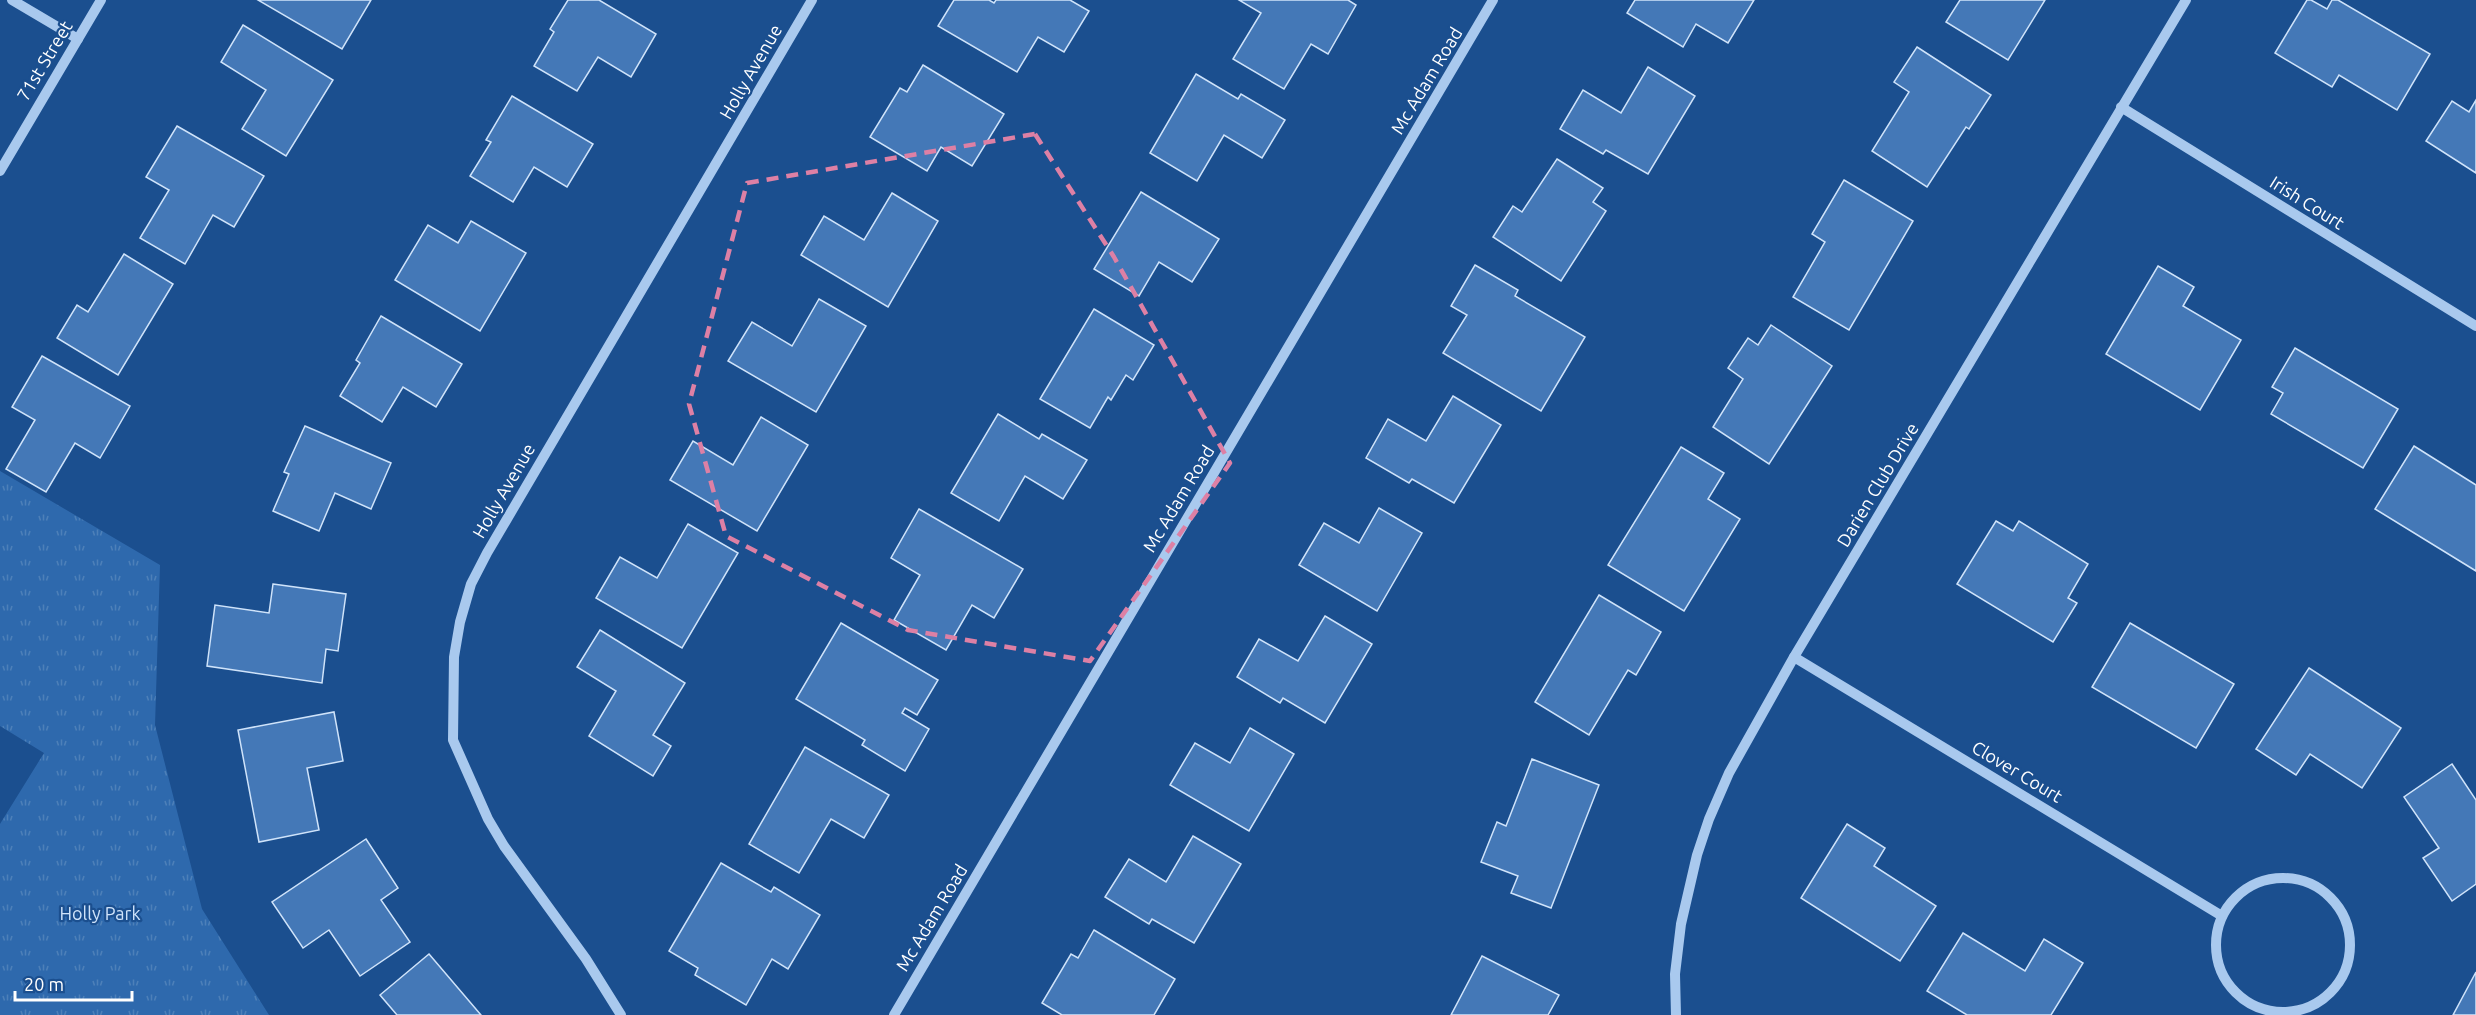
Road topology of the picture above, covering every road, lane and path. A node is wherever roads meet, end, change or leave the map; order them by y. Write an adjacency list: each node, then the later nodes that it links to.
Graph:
1 (12, 0): 6 (street)
2 (101, 0): 6 (street, 71st Street)
3 (812, 0): 12 (street, Holly Avenue)
4 (1493, 0): 13 (street, Mc Adam Road)
5 (2186, 0): 7 (street, Darien Club Drive)
6 (78, 39): 8 (street, 71st Street)
7 (2121, 107): 9 (street, Irish Court); 10 (street, Darien Club Drive)
8 (0, 171)
9 (2476, 326)
10 (1794, 657): 11 (street, Clover Court); 14 (street, Darien Club Drive)
11 (2222, 916): 11 (street)
12 (621, 1015)
13 (894, 1015)
14 (1676, 1015)

